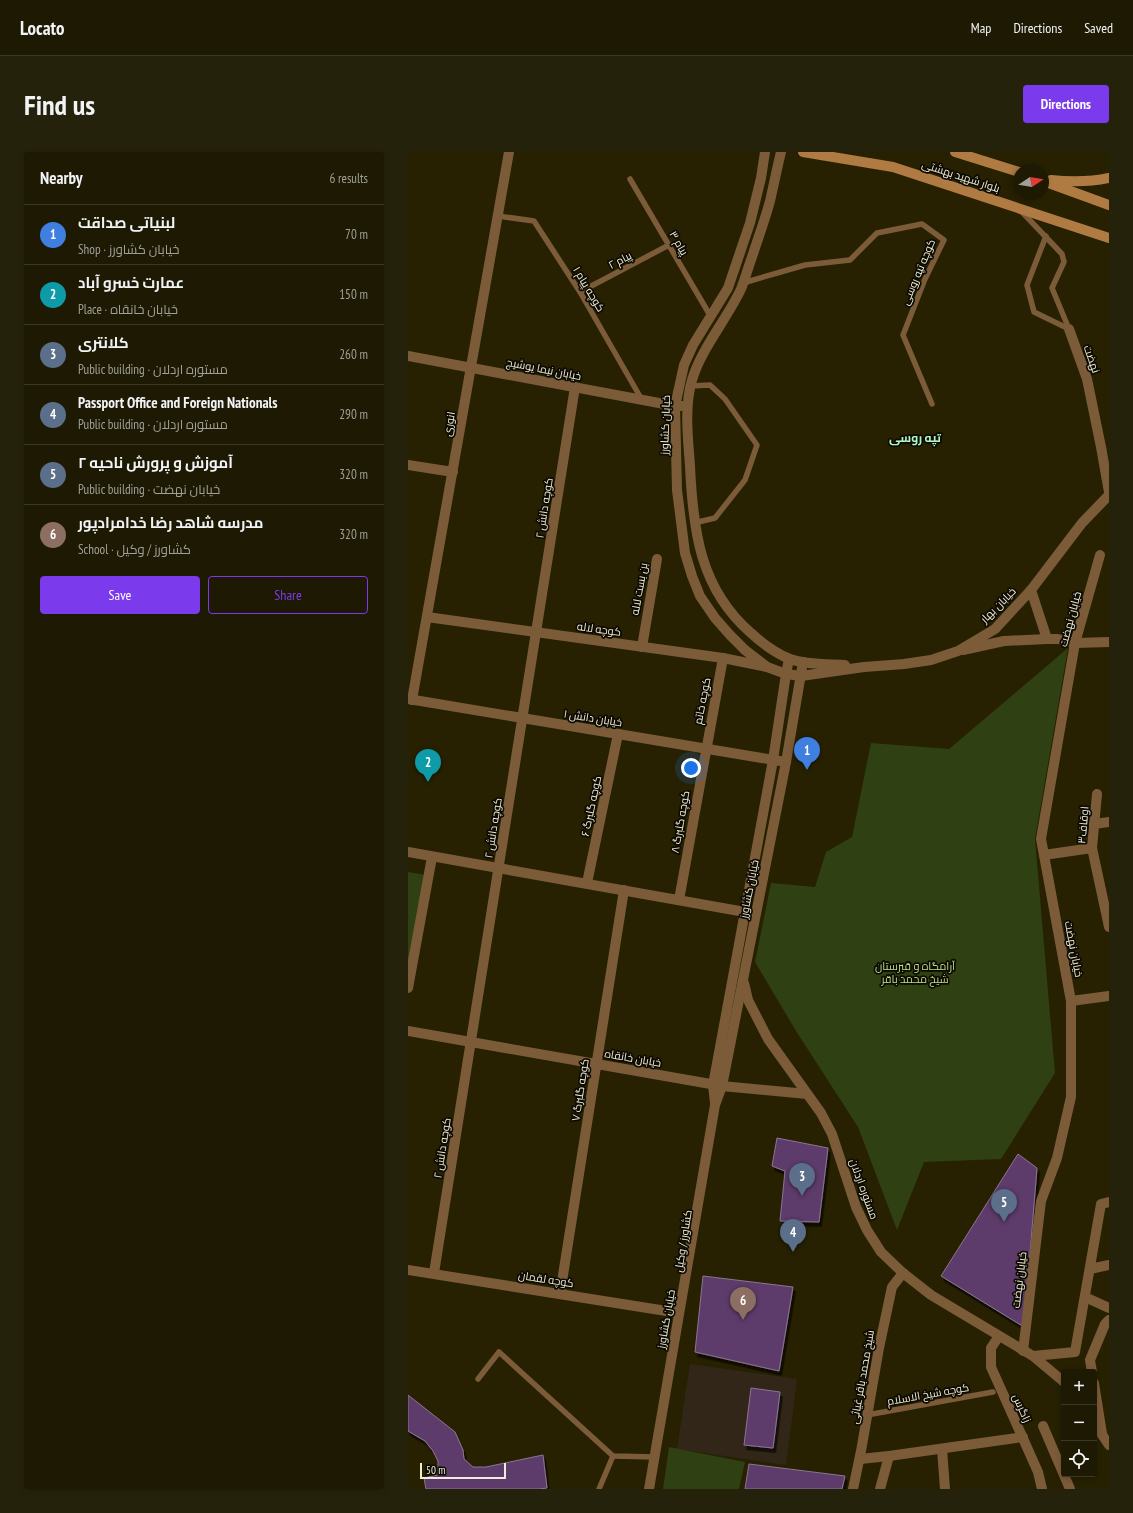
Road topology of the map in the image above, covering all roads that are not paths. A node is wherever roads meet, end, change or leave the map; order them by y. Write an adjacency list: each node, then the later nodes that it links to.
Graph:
1 (509, 152): 13 (street, انوری)
2 (766, 152): 19 (street, خیابان کشاورز)
3 (781, 152): 17 (street, خیابان کشاورز)
4 (803, 152): 12 (main road, بلوار شهید بهشتی)
5 (955, 152): 6 (main road, بلوار شهید بهشتی)
6 (1013, 170)
7 (1109, 178): 9 (main road)
8 (630, 179): 16 (lane, پیام ۳)
9 (1049, 180)
10 (1049, 182): 11 (main road)
11 (1109, 205)
12 (1017, 207): 14 (lane); 15 (main road, بلوار شهید بهشتی)
13 (498, 216): 18 (lane, کوچه پیام ۱); 22 (street, انوری)
14 (1046, 236): 20 (lane); 20 (lane)
15 (1108, 238)
16 (669, 245): 18 (lane, پیام ۲); 19 (lane, پیام ۳)
17 (743, 283): 23 (street, خیابان کشاورز); 26 (lane, کوچه تپه روسی)
18 (580, 292): 25 (lane, کوچه پیام ۱)
19 (711, 317): 27 (street, خیابان کشاورز)
20 (1069, 329): 31 (street, نهضت)
21 (408, 356): 22 (street, خیابان نیما یوشیج)
22 (471, 368): 24 (street, خیابان نیما یوشیج); 30 (street, انوری)
23 (691, 386): 28 (street, خیابان کشاورز); 32 (lane)
24 (575, 387): 25 (street, خیابان نیما یوشیج); 37 (street, کوچه دانش ۲)
25 (642, 400): 27 (street, خیابان نیما یوشیج)
26 (932, 404)
27 (676, 406): 28 (street, خیابان نیما یوشیج); 46 (street, خیابان کشاورز)
28 (687, 406): 32 (street, خیابان کشاورز)
29 (408, 466): 30 (street)
30 (452, 472): 36 (street, انوری)
31 (1109, 494): 35 (street, خیابان بهار)
32 (694, 523): 44 (street, خیابان کشاورز)
33 (1100, 555): 39 (street, خیابان نهضت)
34 (657, 558): 41 (street, بن بست لاله)
35 (1031, 590): 38 (street); 42 (street, خیابان بهار)
36 (427, 617): 37 (street, کوچه لاله); 50 (street, انوری)
37 (536, 632): 41 (street, کوچه لاله); 51 (street, کوچه دانش ۲)
38 (1047, 638): 39 (street); 42 (street)
39 (1075, 643): 40 (street); 61 (street, خیابان نهضت)
40 (1109, 644)
41 (642, 647): 43 (street, کوچه لاله)
42 (958, 651): 47 (street, خیابان بهار)
43 (722, 658): 46 (street, کوچه لاله); 53 (street, کوچه خاتم)
44 (789, 658): 45 (street, خیابان کشاورز); 48 (street, خیابان کشاورز)
45 (803, 662): 47 (street, خیابان بهار); 49 (street, خیابان کشاورز)
46 (767, 667): 48 (street, خیابان کشاورز)
47 (864, 667): 49 (street, خیابان بهار)
48 (786, 674): 49 (street, خیابان کشاورز); 54 (street, خیابان کشاورز)
49 (801, 676): 55 (street, خیابان کشاورز)
50 (410, 700): 51 (street, خیابان دانش ۱)
51 (523, 718): 52 (street, خیابان دانش ۱); 63 (street, کوچه دانش ۲)
52 (618, 734): 53 (street, خیابان دانش ۱); 64 (street, کوچه گلبرگ ۶)
53 (706, 749): 54 (street, خیابان دانش ۱); 66 (street, کوچه گلبرگ ۸)
54 (773, 760): 55 (street, خیابان دانش ۱); 67 (street, خیابان کشاورز)
55 (786, 762): 69 (street, خیابان کشاورز)
56 (1097, 794): 58 (street, اوقاف۳)
57 (1109, 822): 58 (street)
58 (1094, 824): 59 (street, اوقاف۳)
59 (1092, 848): 61 (street); 68 (street, اوقاف۳)
60 (408, 852): 62 (street)
61 (1044, 855): 73 (street, خیابان نهضت)
62 (432, 857): 63 (street); 70 (street)
63 (499, 868): 64 (street); 75 (street, کوچه دانش ۲)
64 (587, 883): 65 (street)
65 (624, 890): 66 (street); 76 (street, کوچه گلبرگ ۷)
66 (679, 900): 67 (street)
67 (745, 912): 77 (street, خیابان کشاورز)
68 (1109, 927)
69 (743, 979): 72 (street, مستوره اردلان); 77 (street, خیابان کشاورز)
70 (408, 988)
71 (1109, 996): 73 (street)
72 (748, 1000): 77 (street, کشاورز / وکیل); 78 (street, مستوره اردلان)
73 (1071, 1001): 91 (street, خیابان نهضت)
74 (408, 1031): 75 (street, خیابان خانقاه)
75 (471, 1042): 76 (street, خیابان خانقاه); 83 (street, کوچه دانش ۲)
76 (596, 1064): 77 (street, خیابان خانقاه); 85 (street, کوچه گلبرگ ۷)
77 (720, 1086): 78 (street, خیابان خانقاه); 88 (street, خیابان کشاورز); 111 (street, کشاورز / وکیل)
78 (807, 1094): 84 (street, مستوره اردلان)
79 (1105, 1203): 81 (street)
80 (1109, 1265): 81 (street)
81 (1090, 1269): 86 (street)
82 (408, 1270): 83 (street, کوچه لقمان)
83 (434, 1273): 85 (street, کوچه لقمان)
84 (903, 1273): 90 (street, مستوره اردلان); 98 (street, شیخ محمد باقر غیاثی)
85 (560, 1294): 88 (street, کوچه لقمان)
86 (1085, 1297): 87 (street); 92 (street)
87 (1109, 1308)
88 (679, 1313): 107 (street, خیابان کشاورز)
89 (1109, 1320): 93 (street)
90 (999, 1336): 91 (street, مستوره اردلان); 102 (street, زاگرس)
91 (1023, 1350): 92 (street, مستوره اردلان)
92 (1033, 1356): 95 (street, مستوره اردلان)
93 (1092, 1369)
94 (478, 1379): 105 (lane)
95 (1061, 1379)
96 (993, 1392): 98 (lane, کوچه شیخ الاسلام)
97 (1097, 1402): 101 (street)
98 (867, 1415): 108 (street, شیخ محمد باقر غیاثی)
99 (1042, 1426): 116 (street)
100 (1097, 1427): 101 (street)
101 (1102, 1434): 103 (street)
102 (1022, 1437): 104 (street); 115 (street, زاگرس)
103 (1109, 1445)
104 (942, 1449): 106 (street); 114 (street)
105 (613, 1456): 107 (lane); 109 (lane)
106 (888, 1456): 108 (street); 113 (street)
107 (655, 1457): 110 (street, خیابان کشاورز)
108 (860, 1459): 112 (street, شیخ محمد باقر غیاثی)
109 (599, 1489)
110 (649, 1489)
111 (654, 1489)
112 (853, 1489)
113 (880, 1489)
114 (945, 1489)
115 (1042, 1489)
116 (1070, 1489)

